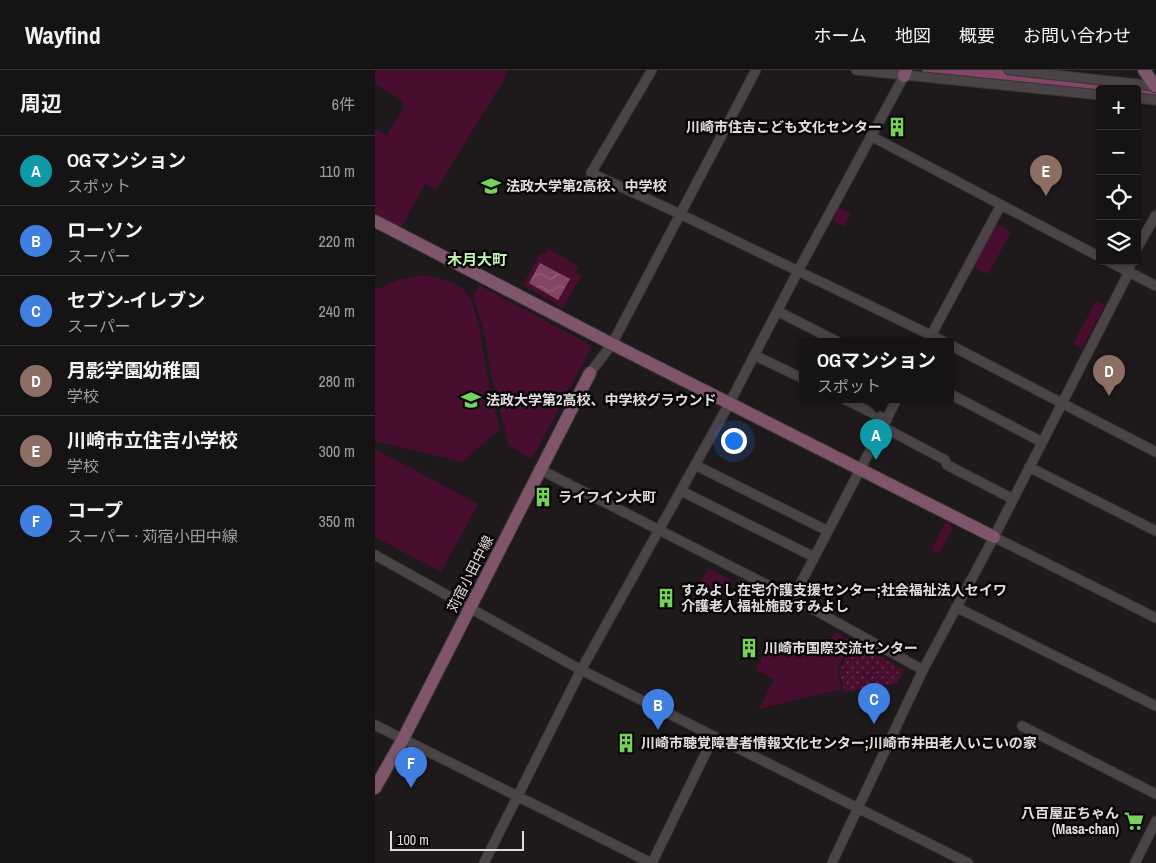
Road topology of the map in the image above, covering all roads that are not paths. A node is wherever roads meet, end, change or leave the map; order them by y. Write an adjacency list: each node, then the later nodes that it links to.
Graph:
1 (652, 70): 13 (street)
2 (756, 70): 13 (street)
3 (856, 70): 6 (street)
4 (1009, 70): 7 (street)
5 (1144, 70): 7 (street)
6 (905, 73): 8 (street); 11 (street)
7 (1156, 86)
8 (1096, 95)
9 (1141, 98): 10 (street)
10 (1156, 100)
11 (871, 136): 12 (street); 20 (street)
12 (1001, 205): 17 (street); 25 (street)
13 (680, 214): 20 (street); 26 (street)
14 (1156, 214): 16 (street)
15 (375, 221): 26 (street)
16 (1141, 241)
17 (1096, 255)
18 (1116, 265): 21 (street)
19 (1130, 265): 21 (street)
20 (798, 271): 23 (street); 25 (street)
21 (1129, 272): 22 (street); 32 (street)
22 (1156, 286)
23 (777, 311): 24 (street); 28 (street)
24 (830, 338)
25 (930, 338)
26 (612, 344): 29 (street); 35 (street)
27 (954, 347): 32 (street)
28 (754, 355): 30 (street); 35 (street)
29 (590, 373): 41 (street, 苅宿小田中線)
30 (799, 377)
31 (954, 396): 37 (street)
32 (1062, 402): 37 (street); 38 (street)
33 (851, 403): 36 (street)
34 (895, 403): 36 (street)
35 (729, 404): 39 (street); 42 (street)
36 (885, 423): 42 (street); 44 (street)
37 (1042, 442): 40 (street)
38 (1156, 452)
39 (695, 465): 43 (street); 46 (street)
40 (1029, 467): 44 (street); 47 (street)
41 (539, 469): 45 (street); 53 (street, 苅宿小田中線)
42 (860, 470): 46 (street); 48 (street)
43 (681, 491): 45 (street); 50 (street)
44 (1013, 499): 48 (street)
45 (660, 531): 51 (street); 55 (street)
46 (828, 531): 50 (street)
47 (1155, 531)
48 (994, 538): 52 (street); 54 (street)
49 (375, 555): 53 (street)
50 (814, 557): 51 (street)
51 (793, 598): 56 (street)
52 (956, 607): 56 (street); 57 (street)
53 (469, 608): 55 (street); 61 (street, 苅宿小田中線)
54 (1156, 618)
55 (581, 670): 60 (street); 64 (street)
56 (923, 670): 65 (street)
57 (1156, 706)
58 (375, 725): 61 (street)
59 (1021, 726): 63 (street)
60 (714, 736): 65 (street); 68 (street)
61 (403, 739): 62 (street, 苅宿小田中線); 64 (street)
62 (375, 788)
63 (1156, 794)
64 (517, 796): 67 (street); 68 (street)
65 (858, 808): 69 (street); 70 (street)
66 (1156, 821): 71 (street)
67 (484, 863)
68 (651, 863)
69 (832, 863)
70 (968, 863)
71 (1135, 863)

